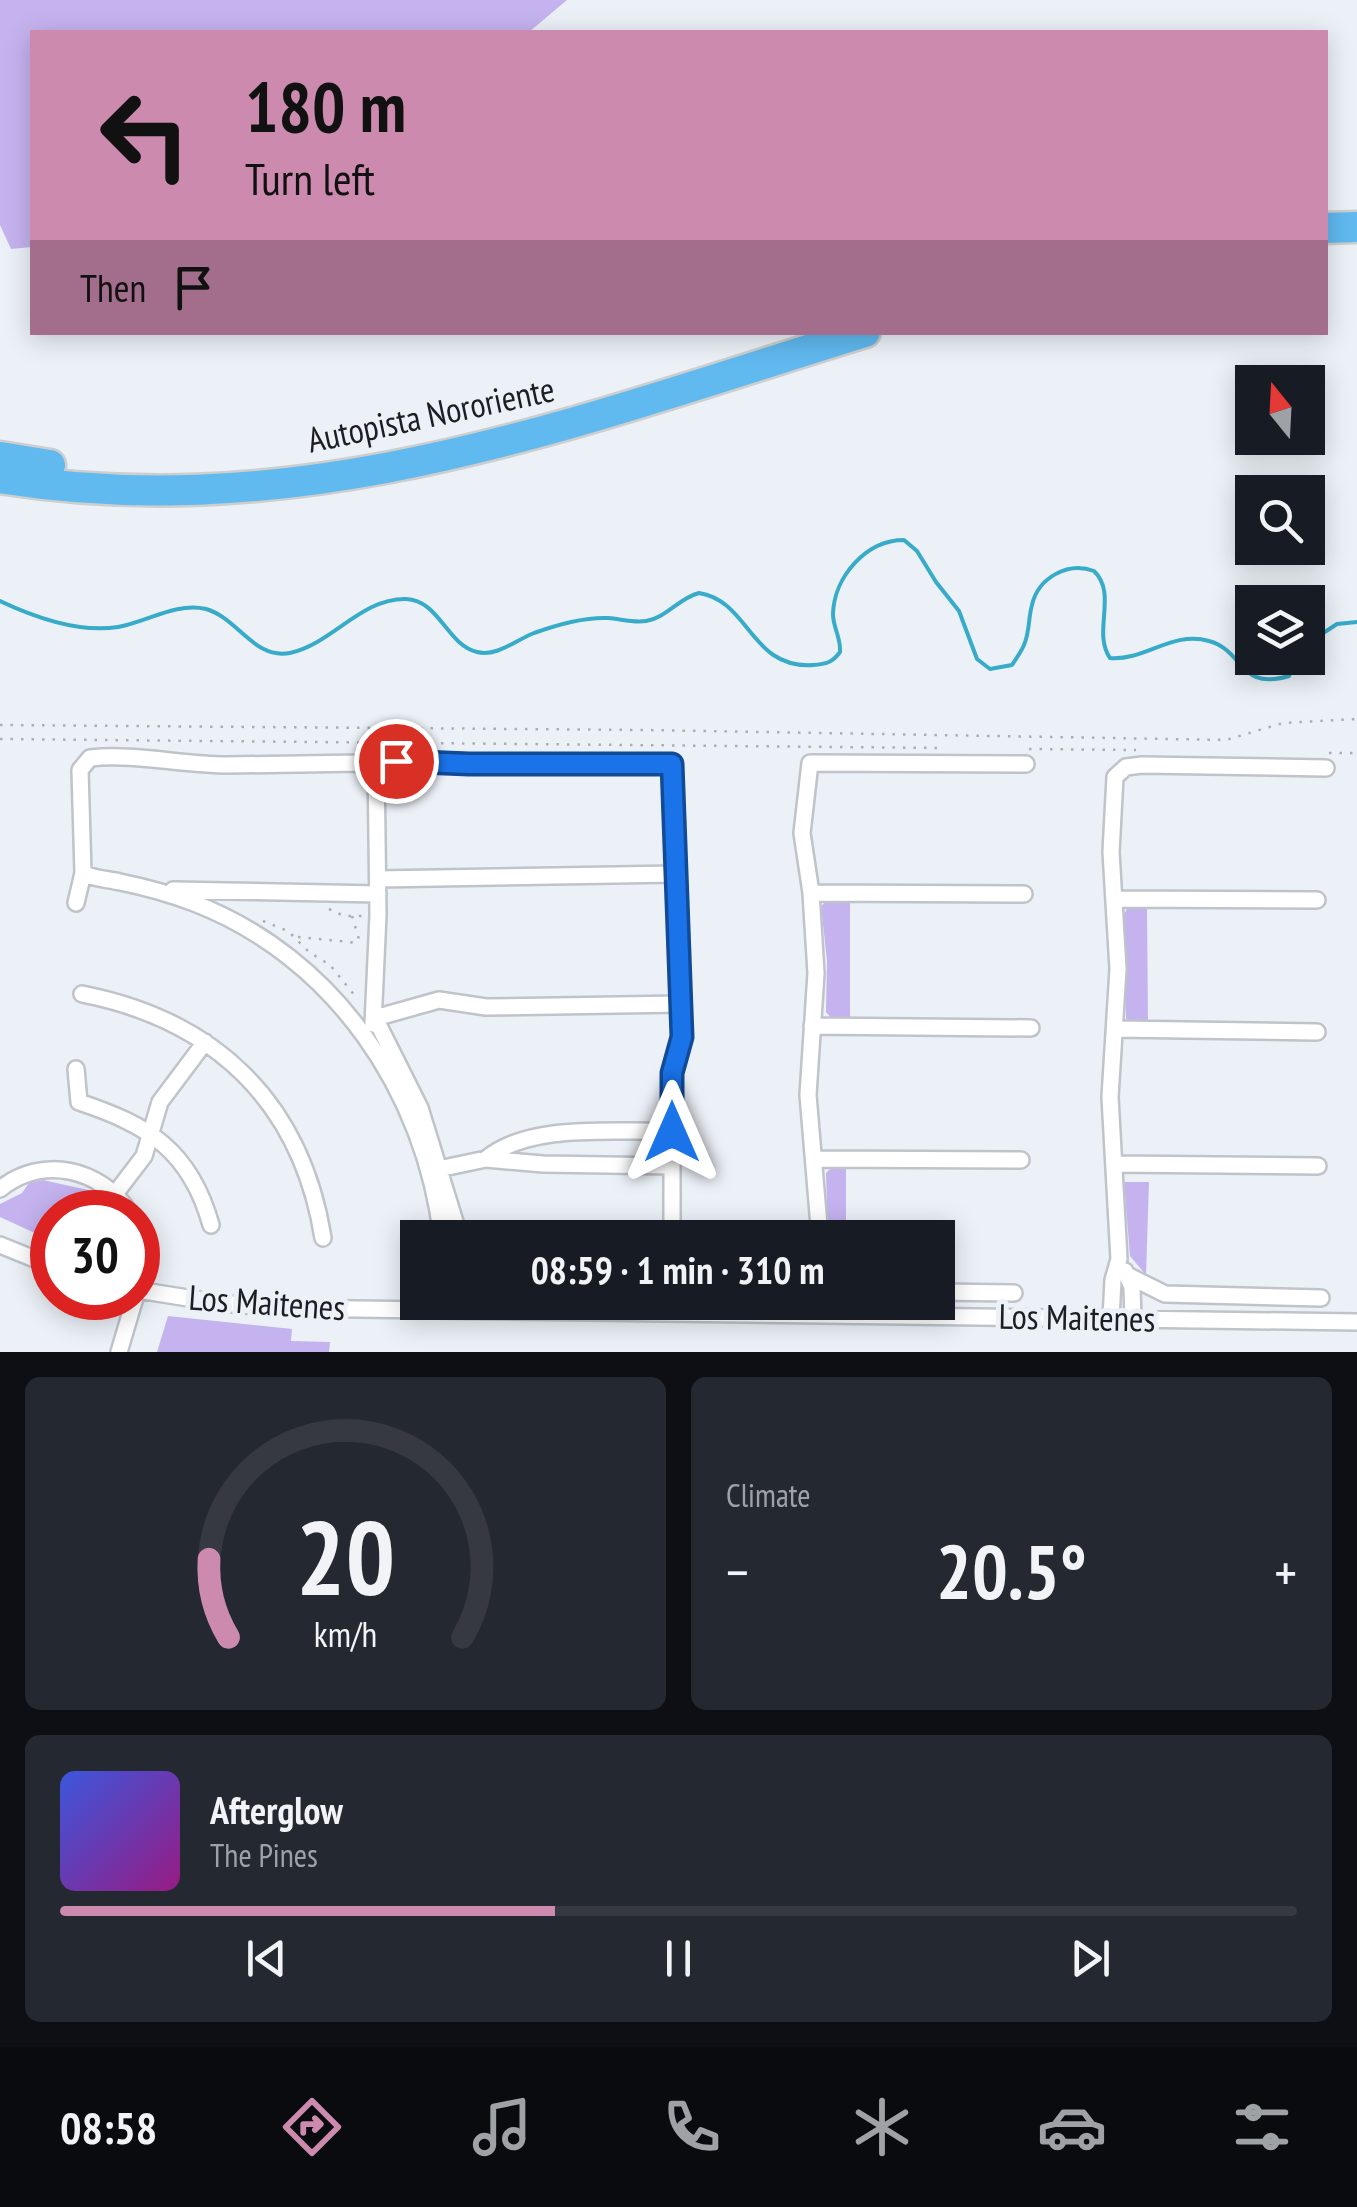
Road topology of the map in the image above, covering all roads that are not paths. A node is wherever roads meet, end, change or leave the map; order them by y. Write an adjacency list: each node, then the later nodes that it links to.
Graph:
1 (1357, 207): 2 (highway)
2 (1328, 208)
3 (1328, 228): 4 (highway)
4 (1357, 228)
5 (790, 335): 7 (highway, Autopista Nororiente)
6 (855, 335): 8 (highway, Autopista Nororiente)
7 (0, 457)
8 (0, 478)
9 (1029, 756): 17 (street)
10 (376, 760): 12 (street); 13 (street); 14 (street)
11 (1326, 768): 19 (street)
12 (83, 873): 15 (street); 21 (street)
13 (676, 874): 14 (street); 24 (street)
14 (378, 886): 16 (street); 25 (street)
15 (150, 888): 16 (street); 22 (street)
16 (215, 892): 22 (street)
17 (811, 893): 18 (street); 26 (street)
18 (1024, 894)
19 (1116, 899): 20 (street); 28 (street)
20 (1317, 900)
21 (76, 904)
22 (205, 908): 30 (street)
23 (82, 994): 31 (street)
24 (682, 1004): 25 (street); 33 (street)
25 (374, 1018): 30 (street); 42 (street)
26 (812, 1026): 27 (street); 36 (street)
27 (1031, 1028)
28 (1116, 1029): 29 (street); 38 (street)
29 (1317, 1032)
30 (366, 1036): 42 (street)
31 (206, 1042): 34 (street); 51 (street)
32 (76, 1069): 34 (street)
33 (672, 1132): 35 (street); 39 (street)
34 (151, 1133): 45 (street); 50 (street)
35 (486, 1159): 39 (street); 42 (street)
36 (816, 1159): 37 (street); 49 (street)
37 (1021, 1160)
38 (1115, 1164): 40 (street); 54 (street)
39 (672, 1166): 48 (street)
40 (1318, 1166)
41 (0, 1167): 43 (street)
42 (435, 1169): 46 (street); 47 (street)
43 (5, 1185): 44 (street)
44 (109, 1190)
45 (118, 1190)
46 (440, 1220)
47 (453, 1220)
48 (672, 1220)
49 (819, 1220)
50 (211, 1225)
51 (323, 1238)
52 (0, 1244): 53 (street)
53 (30, 1257)
54 (1119, 1259): 55 (street); 62 (street)
55 (1128, 1275): 59 (street); 63 (street)
56 (955, 1292): 57 (street)
57 (1014, 1292)
58 (160, 1293): 60 (street, Los Maitenes)
59 (1321, 1298)
60 (400, 1306)
61 (955, 1312): 62 (street, Los Maitenes)
62 (1110, 1318): 63 (street, Los Maitenes)
63 (1133, 1319): 65 (street, Los Maitenes)
64 (128, 1320): 66 (street)
65 (1357, 1322)
66 (119, 1352)

